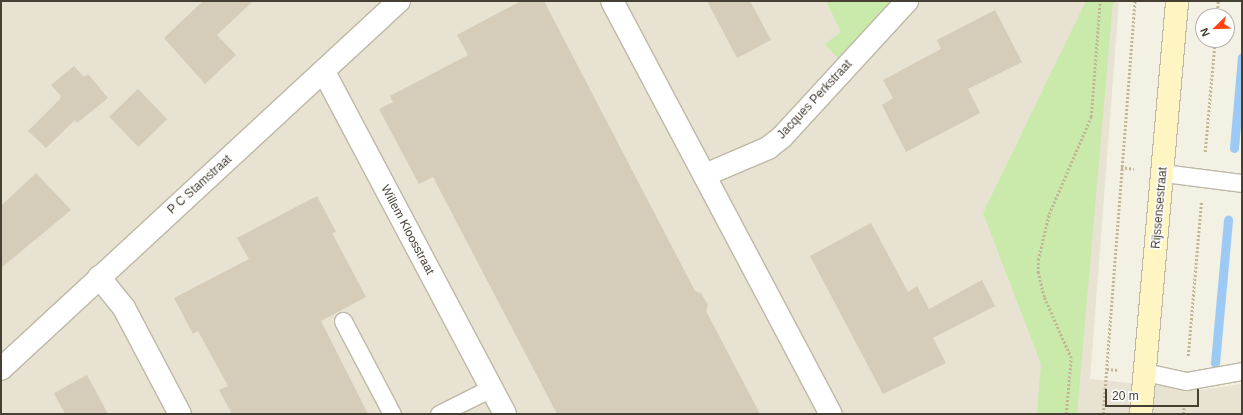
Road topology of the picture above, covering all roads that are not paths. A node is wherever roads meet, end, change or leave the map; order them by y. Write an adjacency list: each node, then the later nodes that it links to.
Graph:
1 (399, 1): 5 (street, P C Stamstraat)
2 (612, 1): 7 (street)
3 (907, 1): 7 (street, Jacques Perkstraat)
4 (1177, 1): 6 (main road, Rijssensestraat)
5 (324, 72): 9 (street, P C Stamstraat); 14 (street, Willem Kloosstraat)
6 (1163, 173): 8 (lane); 13 (main road, Rijssensestraat)
7 (705, 175): 19 (street)
8 (1242, 183)
9 (99, 277): 11 (street, P C Stamstraat); 15 (street)
10 (343, 321): 16 (lane)
11 (1, 369)
12 (1242, 371): 13 (lane)
13 (1145, 372): 20 (main road, Rijssensestraat)
14 (491, 388): 17 (lane); 18 (street, Willem Kloosstraat)
15 (180, 414)
16 (392, 414)
17 (440, 414)
18 (504, 414)
19 (831, 414)
20 (1141, 414)

